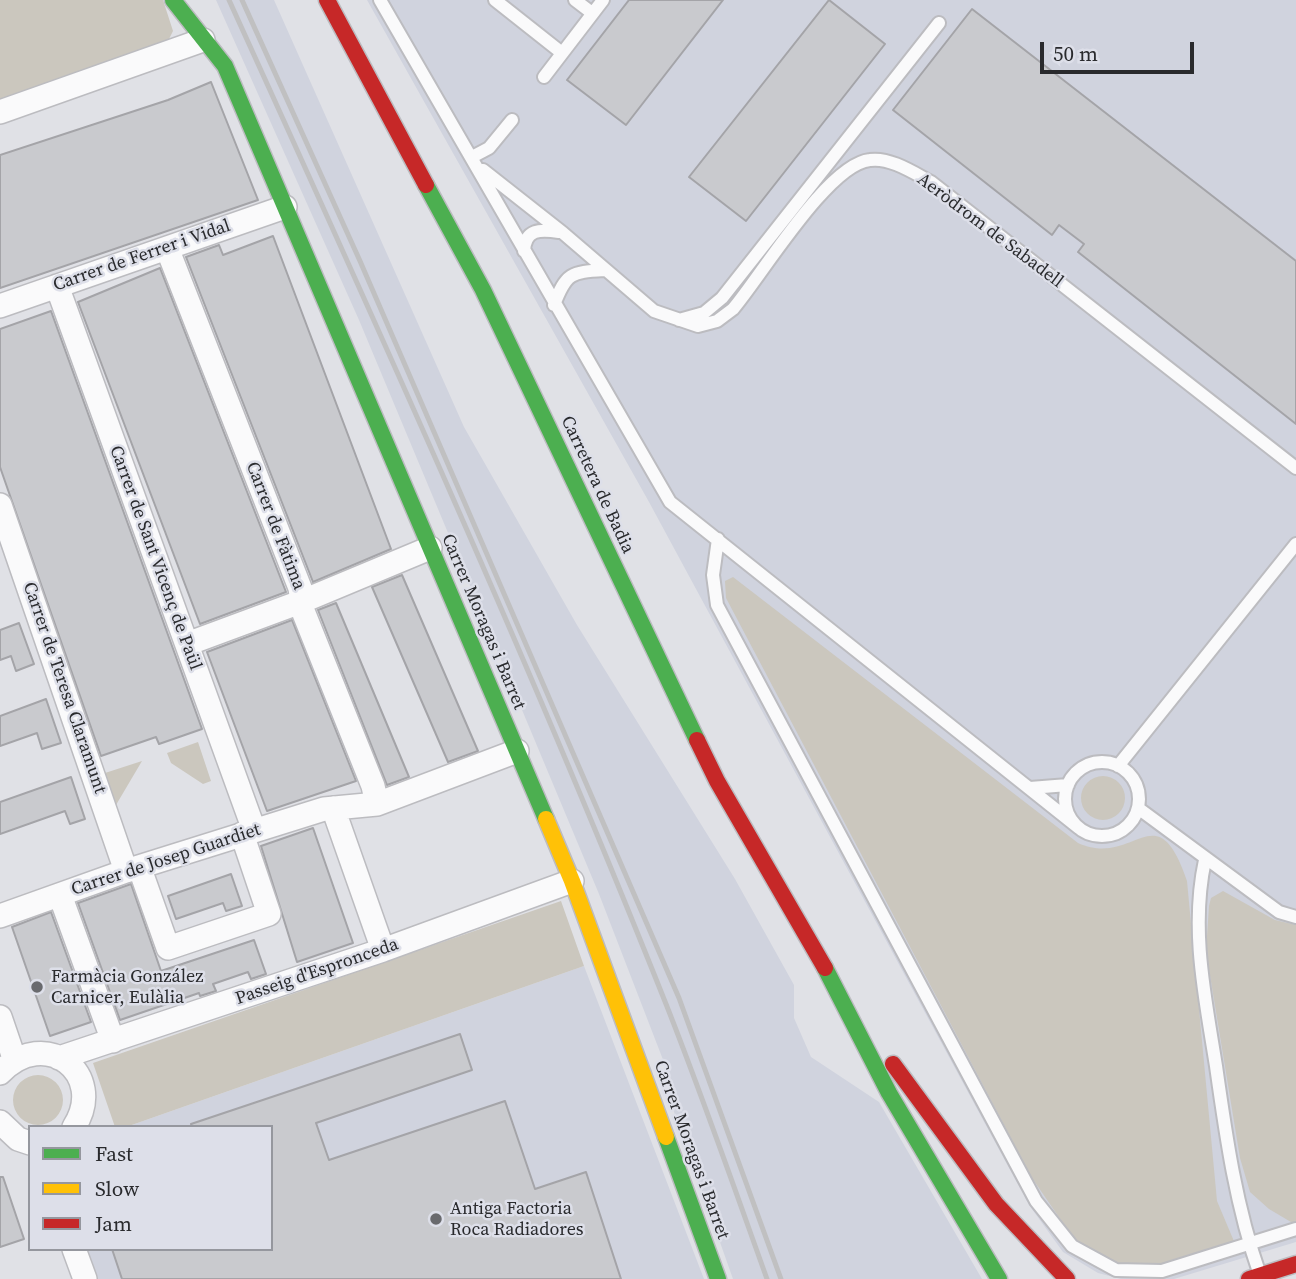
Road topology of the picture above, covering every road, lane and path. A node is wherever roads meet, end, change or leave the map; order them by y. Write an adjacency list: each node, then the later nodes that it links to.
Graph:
1 (173, 0): 9 (street, Carrer Moragas i Barret)
2 (327, 0): 47 (street, Carretera de Badia)
3 (380, 0): 14 (lane)
4 (495, 0): 10 (lane)
5 (575, 0): 7 (lane)
6 (603, 0): 7 (lane)
7 (592, 13): 10 (lane)
8 (939, 23): 23 (lane)
9 (203, 40): 12 (street); 15 (street, Carrer Moragas i Barret)
10 (562, 53): 11 (lane)
11 (544, 77)
12 (0, 112)
13 (512, 120): 14 (lane)
14 (474, 161): 16 (lane); 18 (lane)
15 (285, 207): 17 (street, Carrer de Ferrer i Vidal); 28 (street, Carrer Moragas i Barret)
16 (563, 233): 18 (lane); 19 (lane)
17 (167, 248): 20 (street, Carrer de Ferrer i Vidal); 29 (street, Carrer de Fàtima)
18 (524, 251): 21 (lane)
19 (604, 270): 21 (lane); 23 (lane)
20 (57, 286): 22 (street, Carrer de Ferrer i Vidal); 30 (street, Carrer de Sant Vicenç de Paül)
21 (554, 305): 26 (lane)
22 (0, 306)
23 (675, 321): 24 (lane, Aeròdrom de Sabadell)
24 (1296, 468)
25 (0, 505): 41 (street, Carrer de Teresa Claramunt)
26 (718, 539): 34 (lane); 57 (lane)
27 (1296, 544): 32 (lane)
28 (430, 548): 29 (street); 31 (street, Carrer Moragas i Barret)
29 (303, 601): 30 (street); 35 (street, Carrer de Fàtima)
30 (187, 644): 39 (street, Carrer de Sant Vicenç de Paül)
31 (517, 751): 35 (street, Carrer de Josep Guardiet); 42 (street, Carrer Moragas i Barret)
32 (1118, 766): 33 (lane); 37 (lane)
33 (1068, 785): 34 (lane); 38 (lane)
34 (1030, 788): 38 (lane)
35 (377, 804): 36 (street, Carrer de Josep Guardiet)
36 (333, 808): 39 (street, Carrer de Josep Guardiet); 46 (street)
37 (1138, 808): 38 (lane); 40 (lane)
38 (1079, 828)
39 (248, 832): 41 (street, Carrer de Josep Guardiet); 41 (street, Carrer de Teresa Claramunt)
40 (1205, 860): 45 (lane); 57 (lane)
41 (133, 870): 43 (street, Carrer de Josep Guardiet)
42 (572, 881): 46 (street, Passeig d'Espronceda); 63 (street, Carrer Moragas i Barret)
43 (60, 895): 44 (street, Carrer de Josep Guardiet); 49 (street)
44 (0, 916)
45 (1296, 917)
46 (383, 950): 49 (street, Passeig d'Espronceda)
47 (835, 986): 56 (street); 64 (street); 65 (street)
48 (0, 1017): 51 (street)
49 (113, 1041): 50 (street, Passeig d'Espronceda)
50 (59, 1058): 51 (street); 52 (street)
51 (7, 1066)
52 (75, 1125)
53 (2, 1127): 54 (street)
54 (28, 1142)
55 (1296, 1229): 57 (lane)
56 (1001, 1233)
57 (1249, 1243): 61 (lane)
58 (75, 1251): 62 (street)
59 (1296, 1264): 61 (street)
60 (1296, 1276): 66 (street)
61 (1254, 1277)
62 (85, 1279)
63 (718, 1279)
64 (999, 1279)
65 (1067, 1279)
66 (1290, 1279)

